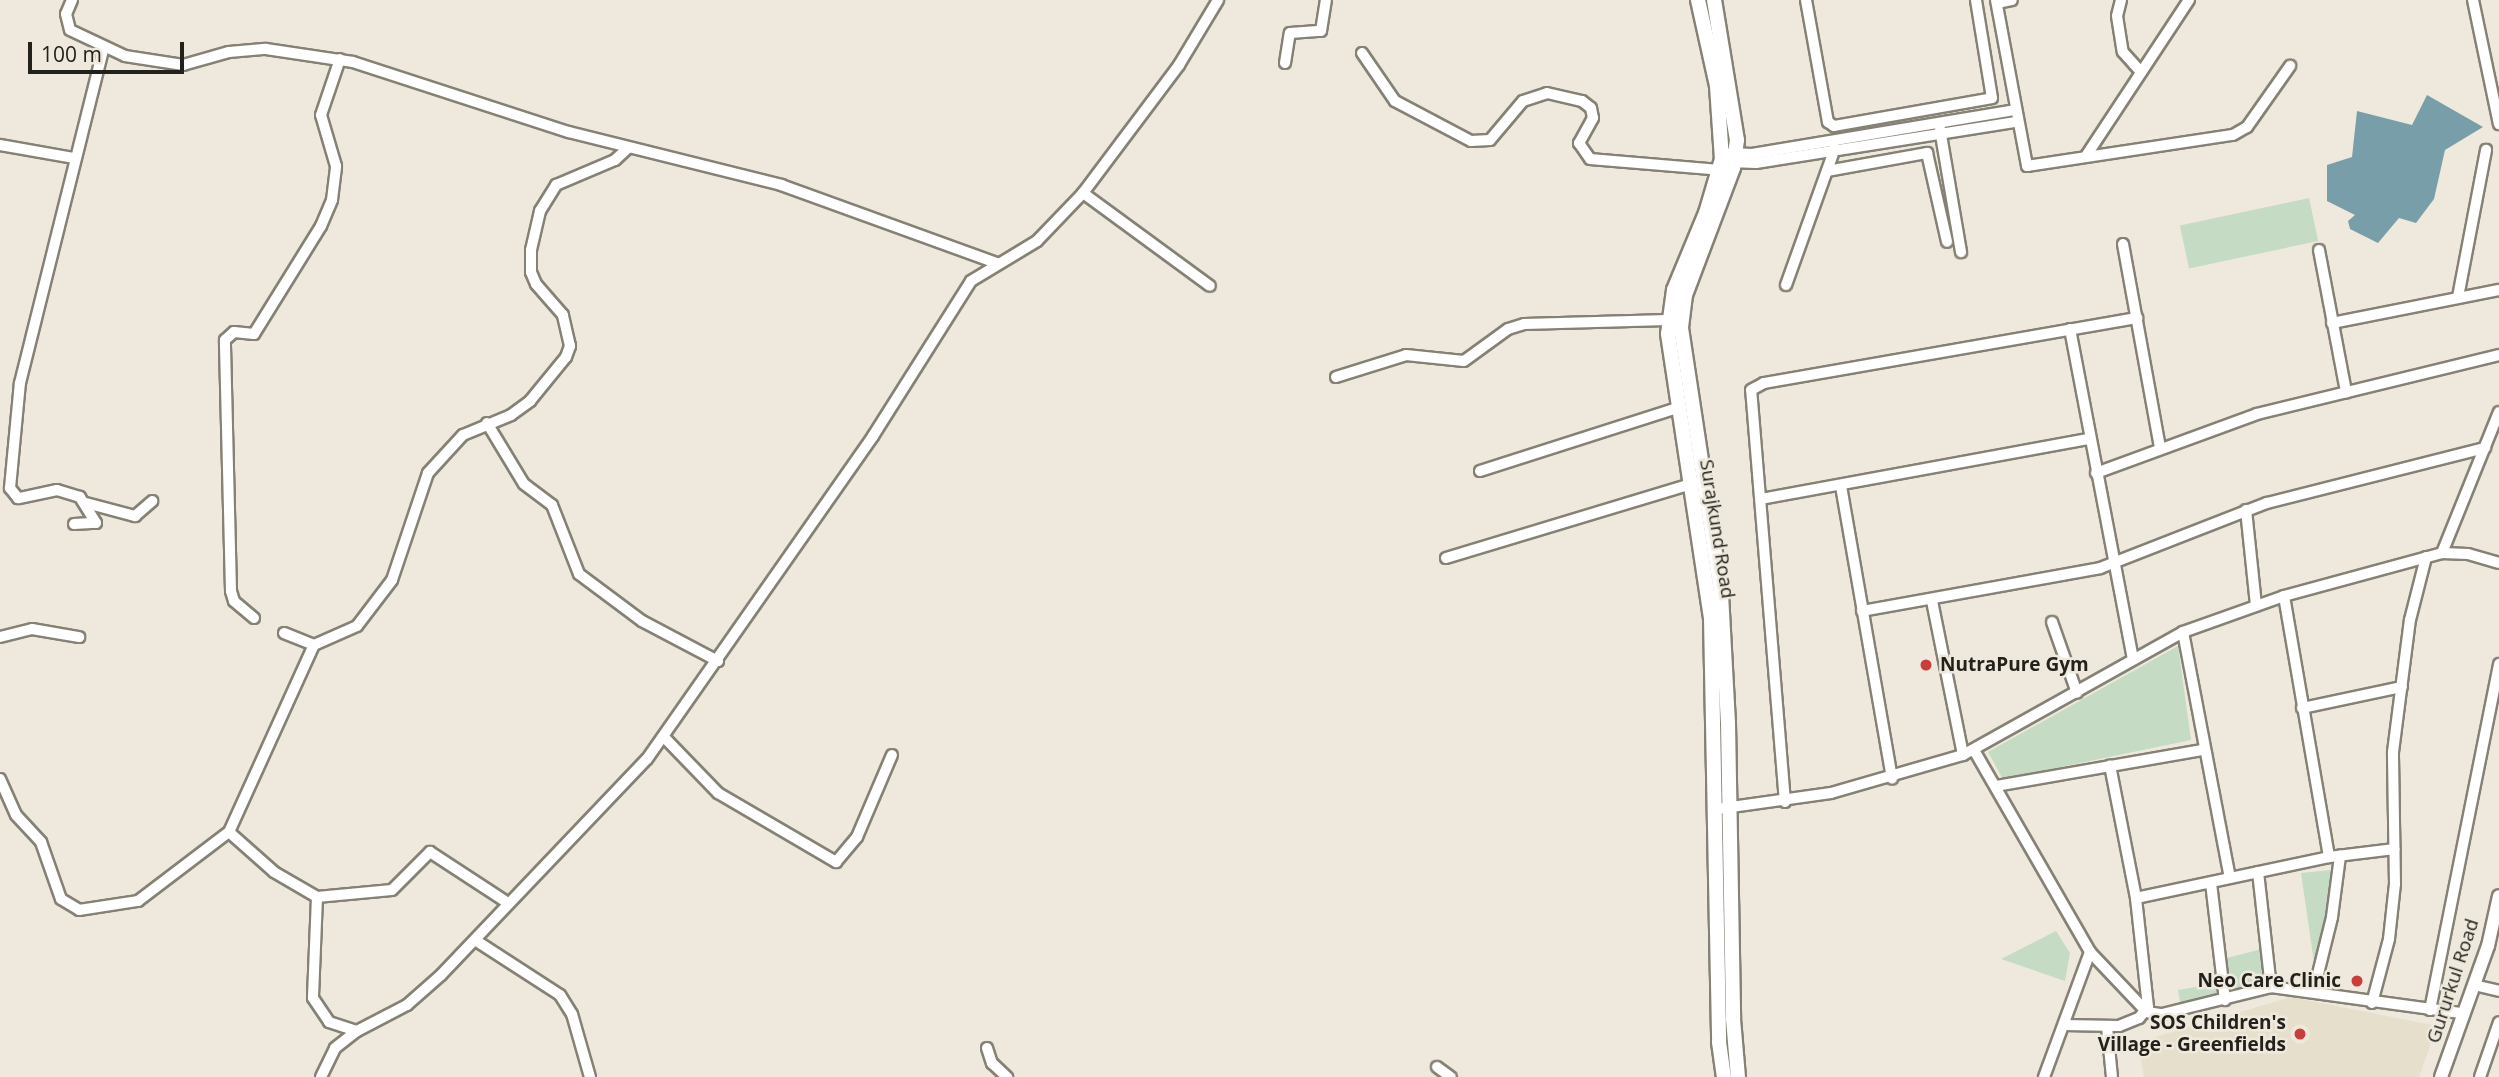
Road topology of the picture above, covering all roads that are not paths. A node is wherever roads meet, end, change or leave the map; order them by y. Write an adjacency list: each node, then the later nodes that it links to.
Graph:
1 (72, 0): 13 (street)
2 (1218, 0): 35 (street)
3 (1326, 0): 16 (street)
4 (1698, 0): 33 (main road, Surajkund Road)
5 (1714, 0): 33 (main road, Surajkund Road)
6 (1806, 0): 20 (street)
7 (1976, 0): 20 (street)
8 (2012, 0): 12 (street)
9 (2121, 0): 18 (street)
10 (2189, 0): 18 (street)
11 (2473, 0): 22 (street)
12 (1996, 1): 19 (street)
13 (103, 50): 15 (street); 32 (street)
14 (1362, 53): 33 (street)
15 (340, 59): 28 (street); 78 (street)
16 (1285, 64)
17 (2290, 66): 31 (street)
18 (2141, 72): 31 (street)
19 (2014, 110): 21 (street); 23 (street)
20 (1898, 117): 24 (street)
21 (2016, 122): 23 (street); 31 (street)
22 (2499, 124)
23 (1940, 129): 24 (street); 25 (street); 39 (street)
24 (1899, 131): 27 (street)
25 (1915, 138): 27 (street); 30 (street)
26 (0, 145): 32 (street)
27 (1836, 145): 33 (street); 34 (street)
28 (628, 148): 40 (street); 54 (street)
29 (2486, 150): 44 (street)
30 (1918, 154): 34 (street); 36 (street)
31 (2086, 156)
32 (74, 158): 56 (street)
33 (1727, 160): 46 (main road, Surajkund Road); 62 (main road, Surajkund Road)
34 (1827, 171): 41 (street)
35 (1083, 194): 40 (street); 42 (street)
36 (1947, 242)
37 (2123, 244): 45 (street)
38 (2319, 250): 47 (street)
39 (1961, 252)
40 (997, 263): 86 (street)
41 (1786, 285)
42 (1210, 286)
43 (2499, 290): 44 (street)
44 (2458, 297): 47 (street)
45 (2137, 318): 48 (street); 58 (street)
46 (1668, 320): 50 (street); 52 (main road, Surajkund Road)
47 (2332, 323): 51 (street)
48 (2070, 329): 55 (street); 64 (street)
49 (2499, 355): 51 (street)
50 (1336, 377)
51 (2346, 392): 58 (street)
52 (1677, 408): 60 (street); 62 (main road, Surajkund Road)
53 (2499, 412): 59 (street)
54 (488, 423): 84 (street); 86 (street)
55 (2089, 439): 61 (street); 63 (street)
56 (13, 440): 57 (street); 66 (street)
57 (1, 443)
58 (2160, 448): 61 (street)
59 (2485, 448): 67 (street); 69 (street)
60 (1479, 471)
61 (2096, 472): 73 (street)
62 (1697, 482): 71 (street); 101 (main road, Surajkund Road)
63 (1841, 486): 64 (street); 77 (street)
64 (1761, 499): 100 (street)
65 (152, 501): 66 (street)
66 (86, 503): 68 (street)
67 (2246, 510): 73 (street); 76 (street)
68 (74, 524)
69 (2442, 553): 70 (street); 72 (street)
70 (2426, 557): 74 (street); 88 (street)
71 (1446, 558)
72 (2499, 563)
73 (2112, 564): 75 (street); 85 (street)
74 (2284, 596): 76 (street); 90 (street)
75 (1932, 601): 77 (street); 95 (street)
76 (2256, 605): 80 (street)
77 (1862, 611): 98 (street)
78 (254, 618)
79 (2052, 622): 89 (street)
80 (2183, 632): 85 (street); 93 (street)
81 (284, 633): 84 (street)
82 (0, 637): 83 (street)
83 (79, 637)
84 (314, 645): 102 (street)
85 (2133, 659): 89 (street)
86 (718, 662): 91 (street)
87 (2499, 664): 121 (street)
88 (2402, 687): 90 (street); 103 (street)
89 (2077, 693): 92 (street)
90 (2302, 708): 105 (street)
91 (664, 737): 94 (street); 112 (street)
92 (1974, 750): 95 (street); 99 (street)
93 (2203, 750): 96 (street); 107 (street)
94 (892, 755)
95 (1963, 755): 98 (street)
96 (2110, 766): 99 (street); 111 (street)
97 (0, 779): 102 (street)
98 (1892, 779): 100 (street)
99 (1996, 786): 114 (street)
100 (1785, 802): 101 (street)
101 (1723, 808): 135 (main road, Surajkund Road); 136 (main road, Surajkund Road)
102 (229, 832): 110 (street)
103 (2395, 849): 104 (street); 120 (street)
104 (2340, 856): 105 (street); 117 (street)
105 (2329, 857): 106 (street)
106 (2258, 872): 107 (street); 116 (street)
107 (2230, 878): 108 (street)
108 (2211, 883): 111 (street); 119 (street)
109 (2499, 896): 115 (street, Gururkul Road)
110 (317, 897): 112 (street); 127 (street)
111 (2136, 898): 122 (street)
112 (508, 903): 113 (street)
113 (475, 940): 127 (street); 132 (street)
114 (2090, 952): 122 (street); 125 (street)
115 (2474, 985): 118 (street); 123 (street, Gururkul Road)
116 (2271, 986): 117 (street); 119 (street)
117 (2314, 990): 120 (street)
118 (2499, 992)
119 (2225, 1000): 122 (street)
120 (2372, 1003): 121 (street)
121 (2430, 1010): 123 (street)
122 (2147, 1012): 126 (street)
123 (2462, 1013): 140 (street, Gururkul Road)
124 (2499, 1022): 141 (street)
125 (2064, 1025): 126 (street); 137 (street)
126 (2107, 1027): 129 (street)
127 (357, 1031): 131 (street)
128 (987, 1048): 133 (street)
129 (2110, 1060): 138 (street); 139 (street)
130 (1437, 1068): 134 (street)
131 (321, 1077)
132 (590, 1077)
133 (1007, 1077)
134 (1451, 1077)
135 (1724, 1077)
136 (1738, 1077)
137 (2045, 1077)
138 (2102, 1077)
139 (2112, 1077)
140 (2441, 1077)
141 (2480, 1077)

